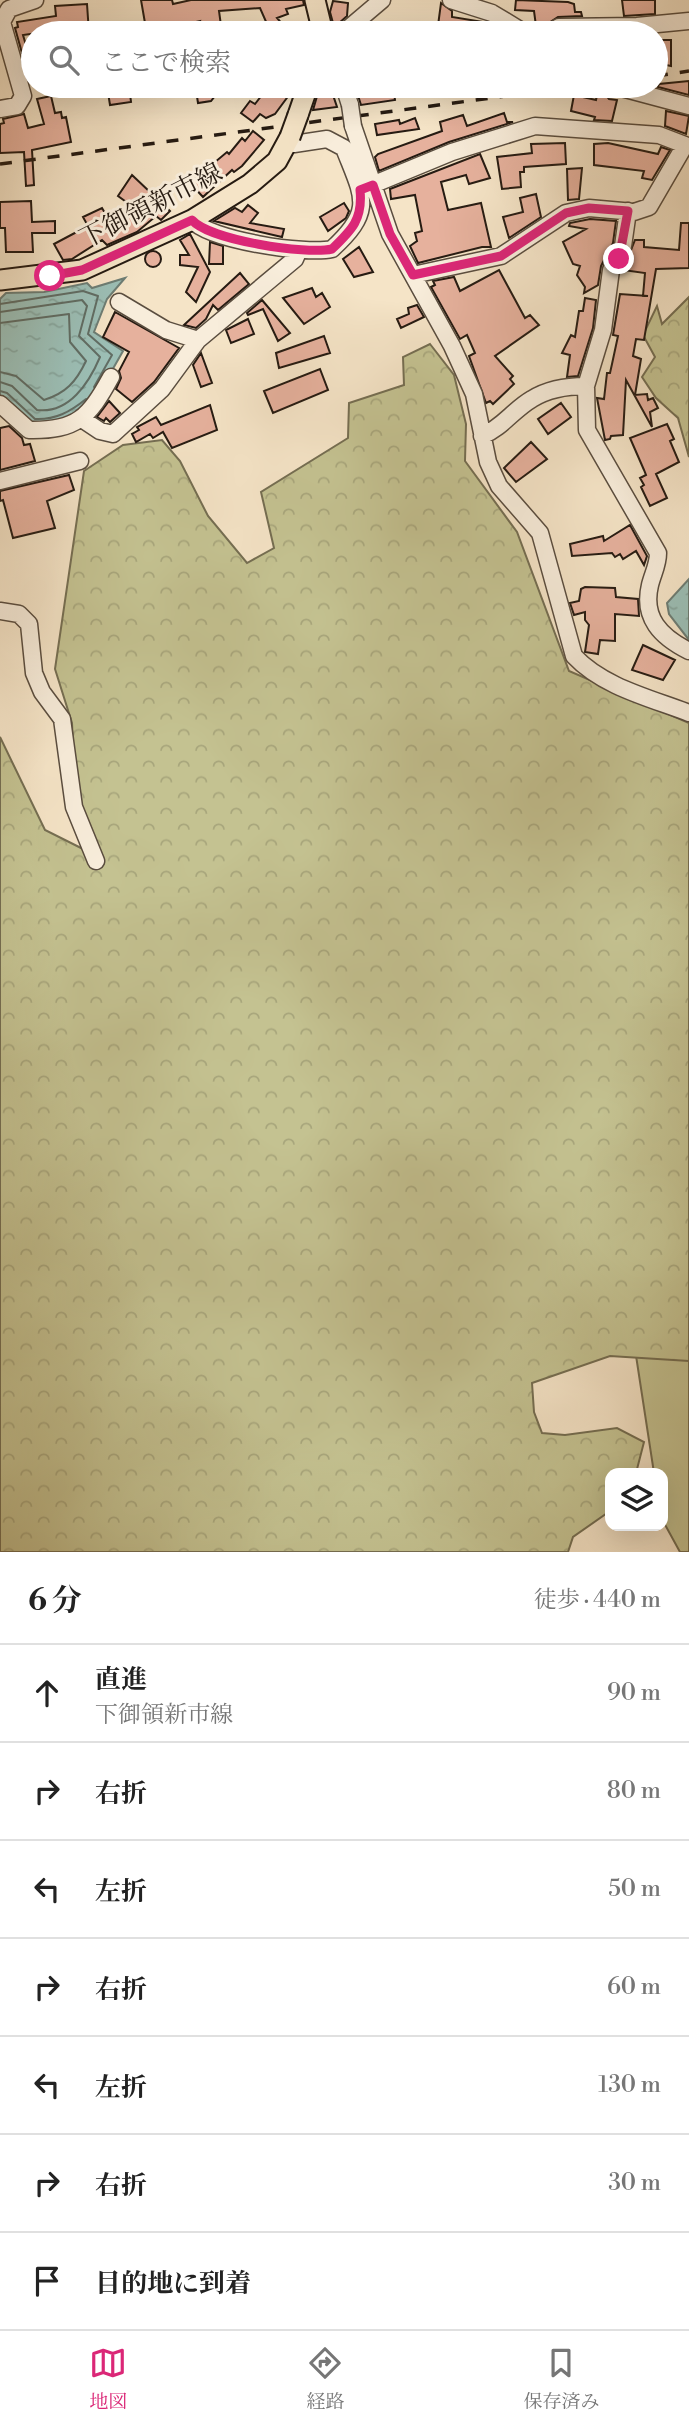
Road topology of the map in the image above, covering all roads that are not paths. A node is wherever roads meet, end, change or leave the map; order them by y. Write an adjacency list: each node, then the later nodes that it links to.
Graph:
1 (35, 0): 10 (street)
2 (315, 0): 5 (main road)
3 (382, 0): 6 (street)
4 (451, 0): 7 (street)
5 (320, 21)
6 (357, 21)
7 (505, 21)
8 (689, 21): 9 (street)
9 (668, 23)
10 (21, 89)
11 (22, 98): 16 (street)
12 (304, 98): 17 (main road, 下御領新市線, bridge)
13 (348, 98): 18 (street, bridge)
14 (659, 98): 15 (street)
15 (689, 106)
16 (0, 109)
17 (289, 139): 18 (street); 20 (main road, 下御領新市線)
18 (366, 188): 19 (street); 21 (street); 22 (street)
19 (628, 211): 22 (street); 27 (street)
20 (192, 220): 21 (street); 23 (main road, 下御領新市線)
21 (298, 252): 25 (street)
22 (413, 275): 30 (street)
23 (0, 280)
24 (119, 302): 25 (street)
25 (198, 340): 29 (street)
26 (111, 377): 29 (street)
27 (586, 386): 30 (street); 34 (street)
28 (0, 404): 29 (street)
29 (82, 419)
30 (482, 436): 35 (street)
31 (80, 461): 32 (street)
32 (0, 481)
33 (0, 611): 36 (street)
34 (689, 651)
35 (689, 713)
36 (96, 861)

